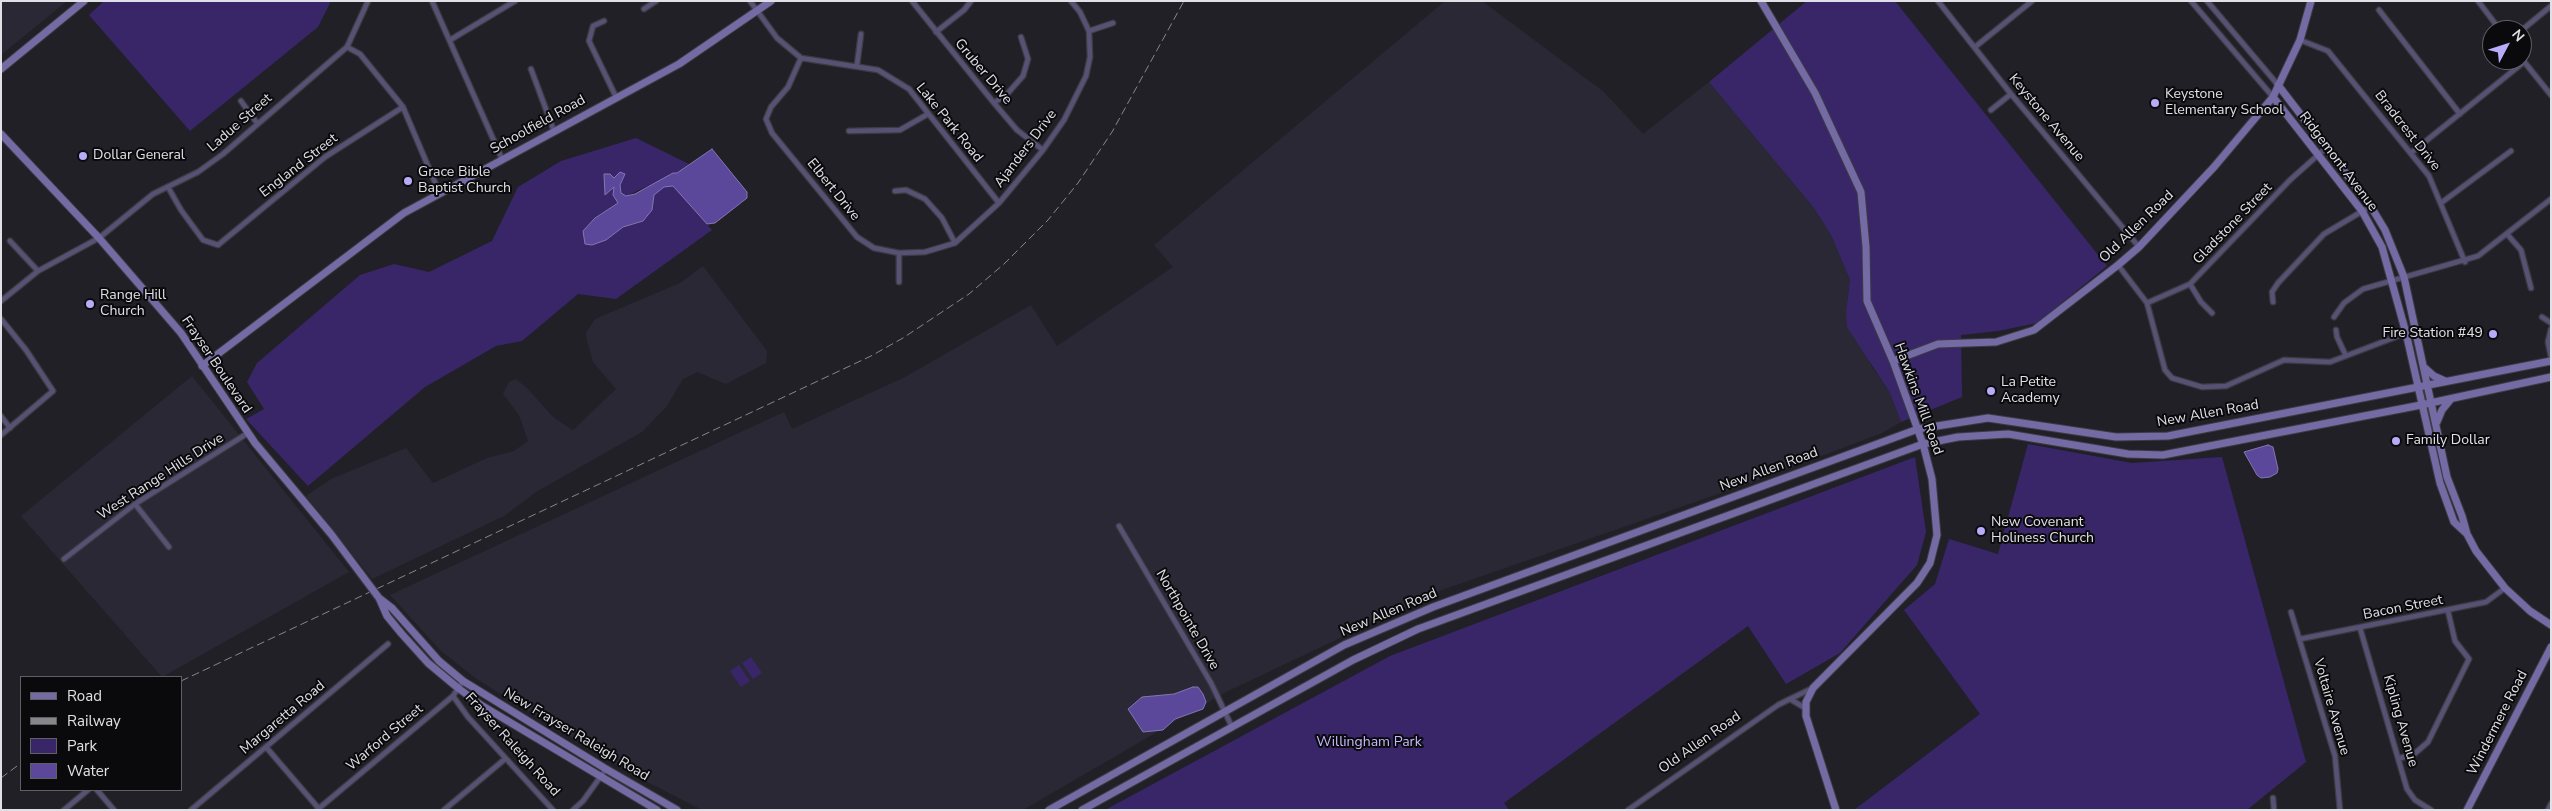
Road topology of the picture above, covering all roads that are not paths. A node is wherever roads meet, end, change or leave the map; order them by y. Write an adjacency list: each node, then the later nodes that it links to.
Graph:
1 (84, 1): 36 (main road)
2 (368, 1): 32 (street, Ladue Street)
3 (432, 1): 30 (street)
4 (515, 1): 30 (street)
5 (656, 1): 19 (street)
6 (750, 1): 21 (street)
7 (771, 1): 21 (main road, Schoolfield Road)
8 (912, 1): 27 (street, Gruber Drive)
9 (971, 1): 27 (street)
10 (1072, 1): 26 (street, Ajanders Drive)
11 (1761, 1): 97 (main road, Hawkins Mill Road)
12 (1938, 1): 33 (street, Keystone Avenue)
13 (2032, 1): 33 (street)
14 (2191, 1): 44 (street, Ridgemont Avenue)
15 (2207, 1): 40 (street, Ridgemont Avenue)
16 (2311, 1): 31 (main road, Old Allen Road)
17 (2478, 1): 22 (street)
18 (2551, 6): 24 (street)
19 (644, 9)
20 (2378, 10): 50 (street)
21 (757, 11): 34 (street); 43 (main road, Schoolfield Road)
22 (2492, 20)
23 (604, 21): 43 (street)
24 (2532, 22)
25 (1113, 23): 26 (street)
26 (1089, 31): 56 (street, Ajanders Drive)
27 (936, 32): 46 (street, Gruber Drive)
28 (861, 34): 35 (street)
29 (1021, 37): 46 (street)
30 (450, 40): 60 (street)
31 (2300, 40): 40 (main road, Old Allen Road); 58 (street, Bradcrest Drive)
32 (347, 47): 47 (street); 51 (street, Ladue Street)
33 (1974, 47): 41 (street, Keystone Avenue)
34 (801, 58): 35 (street, Lake Park Road); 74 (street, Elbert Drive)
35 (857, 65): 49 (street, Lake Park Road)
36 (1, 69)
37 (531, 69): 52 (street)
38 (2512, 70): 50 (street)
39 (2530, 70): 42 (street)
40 (2278, 86): 44 (main road, Old Allen Road); 55 (main road, Ridgemont Avenue)
41 (2011, 94): 48 (street); 73 (street, Keystone Avenue)
42 (2551, 95)
43 (616, 97): 52 (main road, Schoolfield Road)
44 (2273, 97): 59 (main road, Ridgemont Avenue); 73 (main road, Old Allen Road)
45 (241, 101): 51 (street)
46 (994, 103): 56 (street, Gruber Drive)
47 (402, 106): 61 (street, England Street); 63 (street)
48 (1990, 110)
49 (928, 114): 53 (street); 65 (street, Lake Park Road)
50 (2460, 114): 58 (street)
51 (257, 123): 61 (street, Ladue Street)
52 (554, 131): 60 (main road, Schoolfield Road)
53 (850, 131)
54 (1, 134): 70 (main road, Frayser Boulevard)
55 (2326, 147): 59 (street, Gladstone Street); 67 (main road, Ridgemont Avenue)
56 (1043, 150): 65 (street, Ajanders Drive)
57 (2511, 150): 66 (street)
58 (2411, 153): 66 (street, Bradcrest Drive)
59 (2318, 156): 68 (main road, Ridgemont Avenue); 81 (street, Gladstone Street)
60 (502, 159): 63 (main road, Schoolfield Road)
61 (168, 187): 70 (street, Ladue Street)
62 (895, 191): 72 (street)
63 (439, 192): 98 (main road, Schoolfield Road)
64 (2551, 200): 69 (street)
65 (999, 203): 72 (street, Ajanders Drive)
66 (2441, 203): 75 (street, Bradcrest Drive)
67 (2371, 206): 68 (street); 78 (main road, Ridgemont Avenue)
68 (2362, 211): 79 (main road, Ridgemont Avenue); 84 (street)
69 (2507, 234): 75 (street); 82 (street)
70 (99, 238): 77 (street, Ladue Street); 98 (main road, Frayser Boulevard)
71 (10, 241): 77 (street)
72 (956, 243): 74 (street, Ajanders Drive)
73 (2139, 247): 76 (main road, Old Allen Road)
74 (899, 253): 80 (street)
75 (2465, 262): 78 (street)
76 (2118, 265): 85 (street); 97 (main road, Old Allen Road)
77 (38, 271): 83 (street, Ladue Street)
78 (2404, 277): 79 (street); 93 (main road, Ridgemont Avenue)
79 (2392, 280): 87 (street); 94 (main road, Ridgemont Avenue)
80 (899, 282)
81 (2190, 284): 85 (street, Gladstone Street); 86 (street)
82 (2531, 288)
83 (1, 301)
84 (2273, 302)
85 (2147, 303): 95 (street)
86 (2212, 313)
87 (2334, 317)
88 (2542, 317): 90 (street)
89 (1, 320): 113 (street)
90 (2551, 323)
91 (2551, 329): 96 (street)
92 (2336, 330): 95 (street)
93 (2416, 331): 94 (street); 99 (main road, Ridgemont Avenue)
94 (2406, 332): 95 (street); 100 (main road, Ridgemont Avenue)
95 (2346, 356)
96 (2551, 359): 102 (main road, New Allen Road)
97 (1893, 361): 114 (main road, Hawkins Mill Road)
98 (202, 366): 115 (main road, Frayser Boulevard)
99 (2425, 368): 102 (main road); 103 (main road, Ridgemont Avenue)
100 (2413, 370): 104 (main road, Ridgemont Avenue); 105 (main road)
101 (2551, 377): 106 (main road, New Allen Road)
102 (2445, 381): 103 (main road, New Allen Road)
103 (2428, 384): 104 (main road, New Allen Road); 107 (main road, Ridgemont Avenue)
104 (2416, 387): 105 (main road, New Allen Road); 108 (main road, Ridgemont Avenue)
105 (2399, 390): 114 (main road, New Allen Road)
106 (2451, 398): 107 (main road, New Allen Road); 112 (main road)
107 (2432, 402): 108 (main road, New Allen Road); 112 (main road, Ridgemont Avenue)
108 (2421, 406): 109 (main road, New Allen Road); 111 (main road, Ridgemont Avenue)
109 (2403, 408): 111 (main road); 117 (main road, New Allen Road)
110 (1, 416): 113 (street)
111 (2424, 420): 119 (main road, Ridgemont Avenue)
112 (2436, 425): 118 (main road, Ridgemont Avenue)
113 (10, 428): 116 (street)
114 (1918, 429): 117 (main road, Hawkins Mill Road); 121 (main road, New Allen Road)
115 (248, 433): 120 (street, West Range Hills Drive); 128 (main road, Frayser Boulevard, bridge)
116 (1, 435)
117 (1923, 444): 123 (main road, New Allen Road); 138 (main road, Hawkins Mill Road)
118 (2445, 468): 119 (main road); 124 (main road, Ridgemont Avenue)
119 (2436, 469): 124 (main road, Ridgemont Avenue)
120 (135, 504): 125 (street); 126 (street, West Range Hills Drive)
121 (1704, 508): 123 (main road); 142 (main road, New Allen Road)
122 (1118, 526): 142 (street, Northpointe Drive)
123 (1686, 531): 143 (main road, New Allen Road)
124 (2467, 534): 127 (main road, Ridgemont Avenue)
125 (169, 547)
126 (64, 559)
127 (2505, 588): 129 (street, Bacon Street); 131 (main road, Ridgemont Avenue)
128 (379, 598): 136 (main road, Frayser Raleigh Road); 137 (main road, Frayser Raleigh Road)
129 (2448, 611): 132 (street, Bacon Street); 145 (street)
130 (2291, 612): 133 (street, Voltaire Avenue)
131 (2551, 625)
132 (2360, 628): 133 (street, Bacon Street); 145 (street, Kipling Avenue)
133 (2300, 639): 167 (street, Voltaire Avenue)
134 (388, 644): 144 (street, Margaretta Road)
135 (2551, 647): 169 (main road, Windermere Road)
136 (463, 680): 137 (street, Warford Street); 147 (main road, New Frayser Raleigh Road)
137 (458, 688): 139 (street, Warford Street); 148 (main road, New Frayser Raleigh Road)
138 (1813, 688): 140 (street, Old Allen Road); 141 (main road, Hawkins Mill Road)
139 (453, 696): 146 (street, Frayser Raleigh Road); 153 (street, Warford Street)
140 (1790, 699): 141 (street); 164 (street, Old Allen Road)
141 (1805, 708): 165 (main road)
142 (1225, 711): 143 (street, Northpointe Drive); 162 (main road, New Allen Road)
143 (1232, 727): 163 (main road, New Allen Road)
144 (266, 747): 153 (street); 156 (street, Margaretta Road)
145 (2400, 758): 168 (street, Kipling Avenue)
146 (505, 759): 157 (street); 158 (street, Frayser Raleigh Road)
147 (606, 769): 148 (street); 161 (main road, New Frayser Raleigh Road)
148 (601, 777): 159 (street); 160 (main road, New Frayser Raleigh Road)
149 (87, 791): 154 (street)
150 (98, 791): 155 (street)
151 (2273, 798): 166 (street)
152 (2551, 804): 170 (street)
153 (318, 809)
154 (64, 810)
155 (114, 810)
156 (191, 810)
157 (444, 810)
158 (554, 810)
159 (573, 810)
160 (657, 810)
161 (677, 810)
162 (1049, 810)
163 (1082, 810)
164 (1628, 810)
165 (1836, 810)
166 (2274, 810)
167 (2340, 810)
168 (2431, 810)
169 (2467, 810)
170 (2548, 810)

